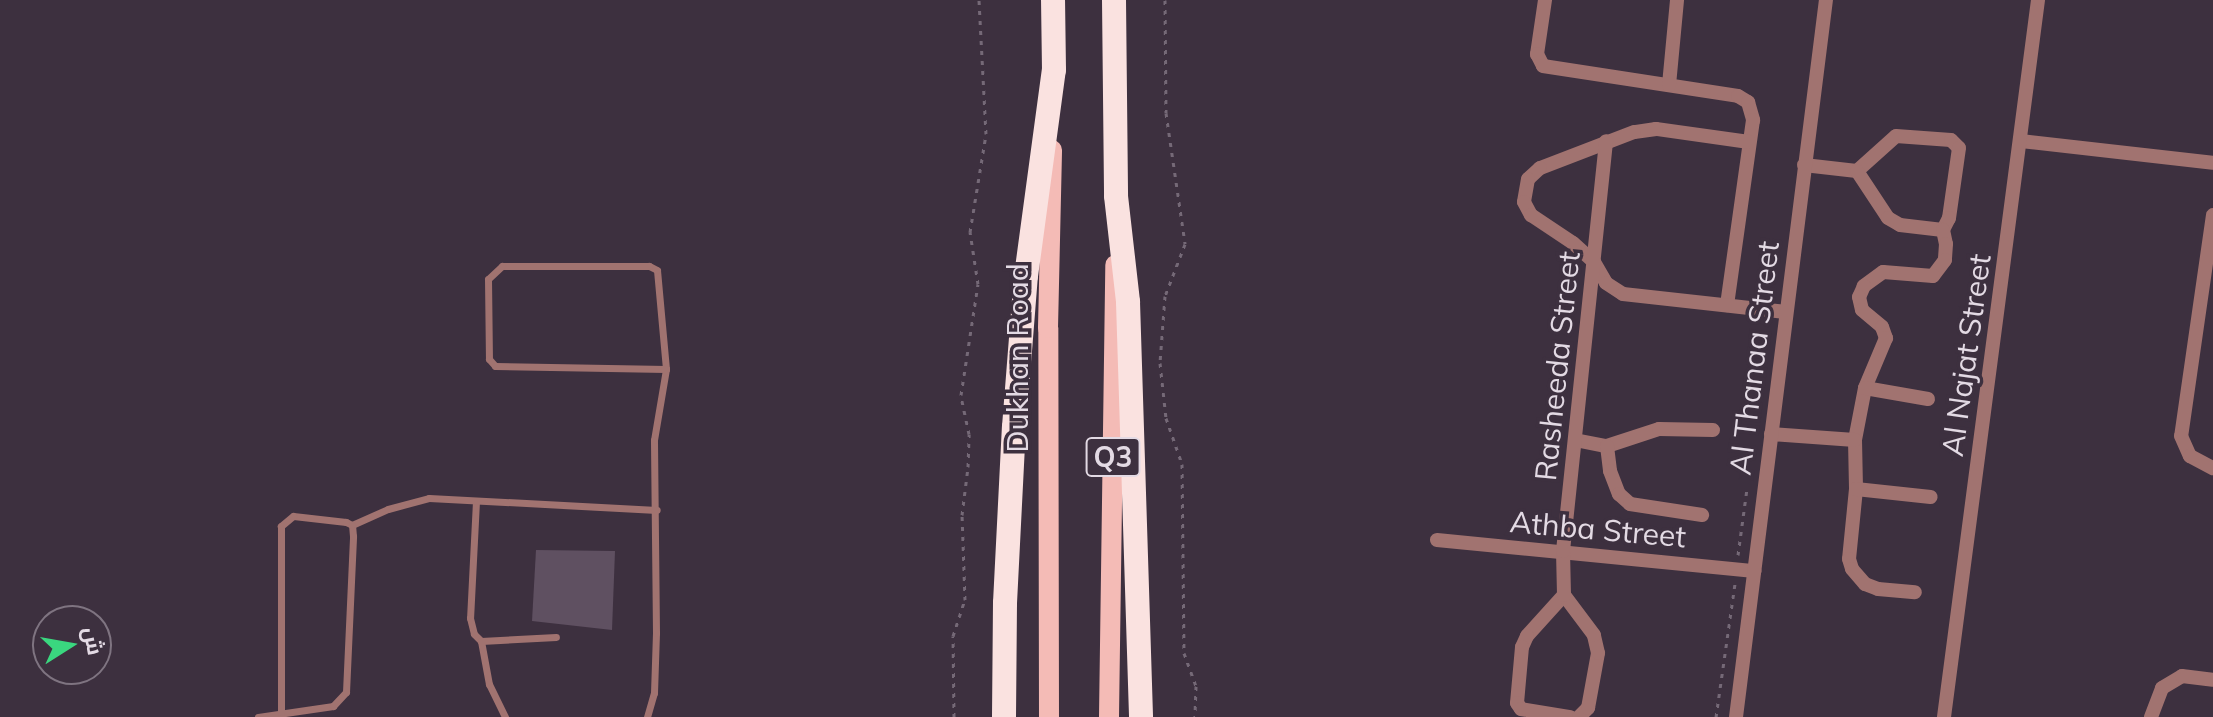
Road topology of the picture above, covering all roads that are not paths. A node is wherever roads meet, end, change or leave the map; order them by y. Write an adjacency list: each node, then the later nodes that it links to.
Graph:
1 (1053, 0): 7 (highway, Dukhan Road)
2 (1114, 0): 15 (highway, Q3)
3 (1545, 0): 8 (street)
4 (1677, 0): 8 (street)
5 (2038, 0): 10 (street, Al Najat Street)
6 (1824, 2): 13 (street, Al Thanaa Street)
7 (1054, 70): 48 (highway); 49 (main road, Dukhan Road)
8 (1669, 85): 11 (street)
9 (1606, 141): 11 (street); 18 (street, Rasheeda Street); 18 (street)
10 (2021, 141): 12 (street); 55 (street, Al Najat Street)
11 (1749, 142): 19 (street)
12 (2213, 163)
13 (1804, 165): 14 (street); 20 (street, Al Thanaa Street)
14 (1857, 171): 17 (street); 17 (street)
15 (1116, 196): 50 (main road, Q3); 51 (highway)
16 (2213, 215): 29 (street)
17 (1943, 230): 22 (street)
18 (1594, 262): 19 (street); 26 (street, Rasheeda Street)
19 (1727, 305): 20 (street)
20 (1786, 312): 25 (street, Al Thanaa Street)
21 (666, 369): 21 (lane); 33 (lane)
22 (1865, 388): 23 (street); 27 (street)
23 (1928, 399)
24 (1713, 430): 28 (street)
25 (1771, 434): 27 (street); 38 (street, Al Thanaa Street)
26 (1575, 440): 28 (street); 37 (street, Rasheeda Street)
27 (1855, 440): 30 (street)
28 (1607, 446): 34 (street)
29 (2213, 468)
30 (1856, 489): 31 (street); 39 (street)
31 (1931, 497)
32 (476, 501): 33 (lane); 35 (lane); 42 (lane)
33 (657, 510): 47 (lane)
34 (1702, 515)
35 (352, 525): 44 (lane); 44 (lane)
36 (1437, 540): 37 (street, Athba Street)
37 (1563, 551): 38 (street, Athba Street); 40 (street, Rasheeda Street)
38 (1754, 571): 54 (street, Al Thanaa Street)
39 (1915, 592)
40 (1564, 595): 52 (street); 53 (street)
41 (556, 637): 42 (lane)
42 (481, 641): 46 (lane)
43 (2213, 680): 56 (street)
44 (281, 712): 45 (lane)
45 (258, 717)
46 (505, 717)
47 (647, 717)
48 (1004, 717)
49 (1049, 717)
50 (1109, 717)
51 (1141, 717)
52 (1570, 717)
53 (1579, 717)
54 (1736, 717)
55 (1944, 717)
56 (2151, 717)

